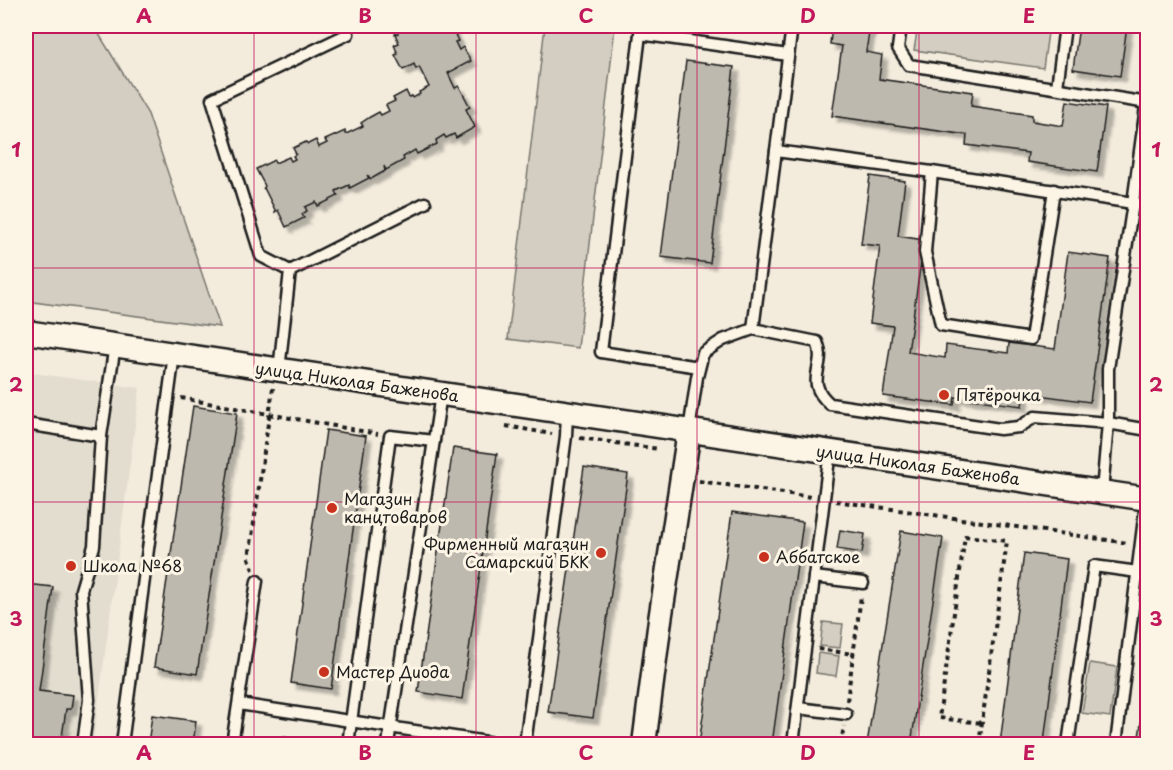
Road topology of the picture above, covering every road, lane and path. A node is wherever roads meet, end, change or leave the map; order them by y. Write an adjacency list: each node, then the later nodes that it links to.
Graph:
1 (792, 26): 6 (lane)
2 (901, 26): 8 (lane)
3 (1065, 26): 8 (lane)
4 (640, 30): 6 (lane); 21 (lane)
5 (348, 34): 16 (lane)
6 (788, 55): 10 (lane)
7 (1148, 81): 9 (lane)
8 (1057, 87): 9 (lane)
9 (1146, 102): 14 (lane)
10 (776, 151): 11 (lane); 17 (lane)
11 (932, 172): 12 (lane); 12 (lane)
12 (1054, 190): 14 (lane)
13 (425, 203): 16 (lane)
14 (1133, 203): 15 (lane); 27 (lane)
15 (1148, 205)
16 (290, 271): 22 (lane)
17 (753, 329): 21 (lane); 27 (lane)
18 (26, 332): 19 (street, улица Николая Баженова)
19 (115, 345): 20 (street, улица Николая Баженова); 31 (lane)
20 (174, 354): 22 (street, улица Николая Баженова); 24 (lane)
21 (699, 367): 30 (lane)
22 (276, 379): 23 (street, улица Николая Баженова); 26 (path)
23 (441, 394): 25 (street, улица Николая Баженова); 33 (lane)
24 (169, 395): 26 (path); 54 (lane)
25 (567, 413): 30 (street, улица Николая Баженова); 59 (lane)
26 (270, 415): 32 (path); 43 (path)
27 (1108, 423): 29 (lane); 37 (lane)
28 (26, 424): 31 (lane)
29 (1148, 430)
30 (689, 431): 34 (street, улица Николая Баженова); 35 (street)
31 (101, 436): 53 (lane)
32 (390, 436): 33 (lane); 50 (lane)
33 (434, 441): 52 (lane)
34 (830, 451): 37 (street, улица Николая Баженова); 38 (lane)
35 (681, 478): 38 (path); 60 (street)
36 (1148, 486): 39 (lane)
37 (1102, 492): 39 (street, улица Николая Баженова)
38 (824, 499): 40 (path); 42 (lane)
39 (1147, 499): 40 (lane)
40 (1141, 545): 41 (lane)
41 (1138, 572): 64 (lane); 65 (lane)
42 (814, 577): 44 (lane); 45 (lane)
43 (257, 581): 47 (lane)
44 (863, 583): 46 (path)
45 (806, 648): 46 (path); 48 (lane)
46 (853, 654): 49 (path)
47 (238, 704): 50 (lane); 55 (lane)
48 (798, 708): 49 (lane); 61 (lane)
49 (846, 714): 62 (path)
50 (351, 722): 52 (lane); 56 (lane)
51 (982, 723): 51 (path); 63 (path)
52 (391, 727): 57 (lane); 58 (lane)
53 (83, 744)
54 (122, 744)
55 (232, 744)
56 (348, 744)
57 (388, 744)
58 (500, 744)
59 (525, 744)
60 (644, 744)
61 (793, 744)
62 (841, 744)
63 (979, 744)
64 (1068, 744)
65 (1116, 744)

